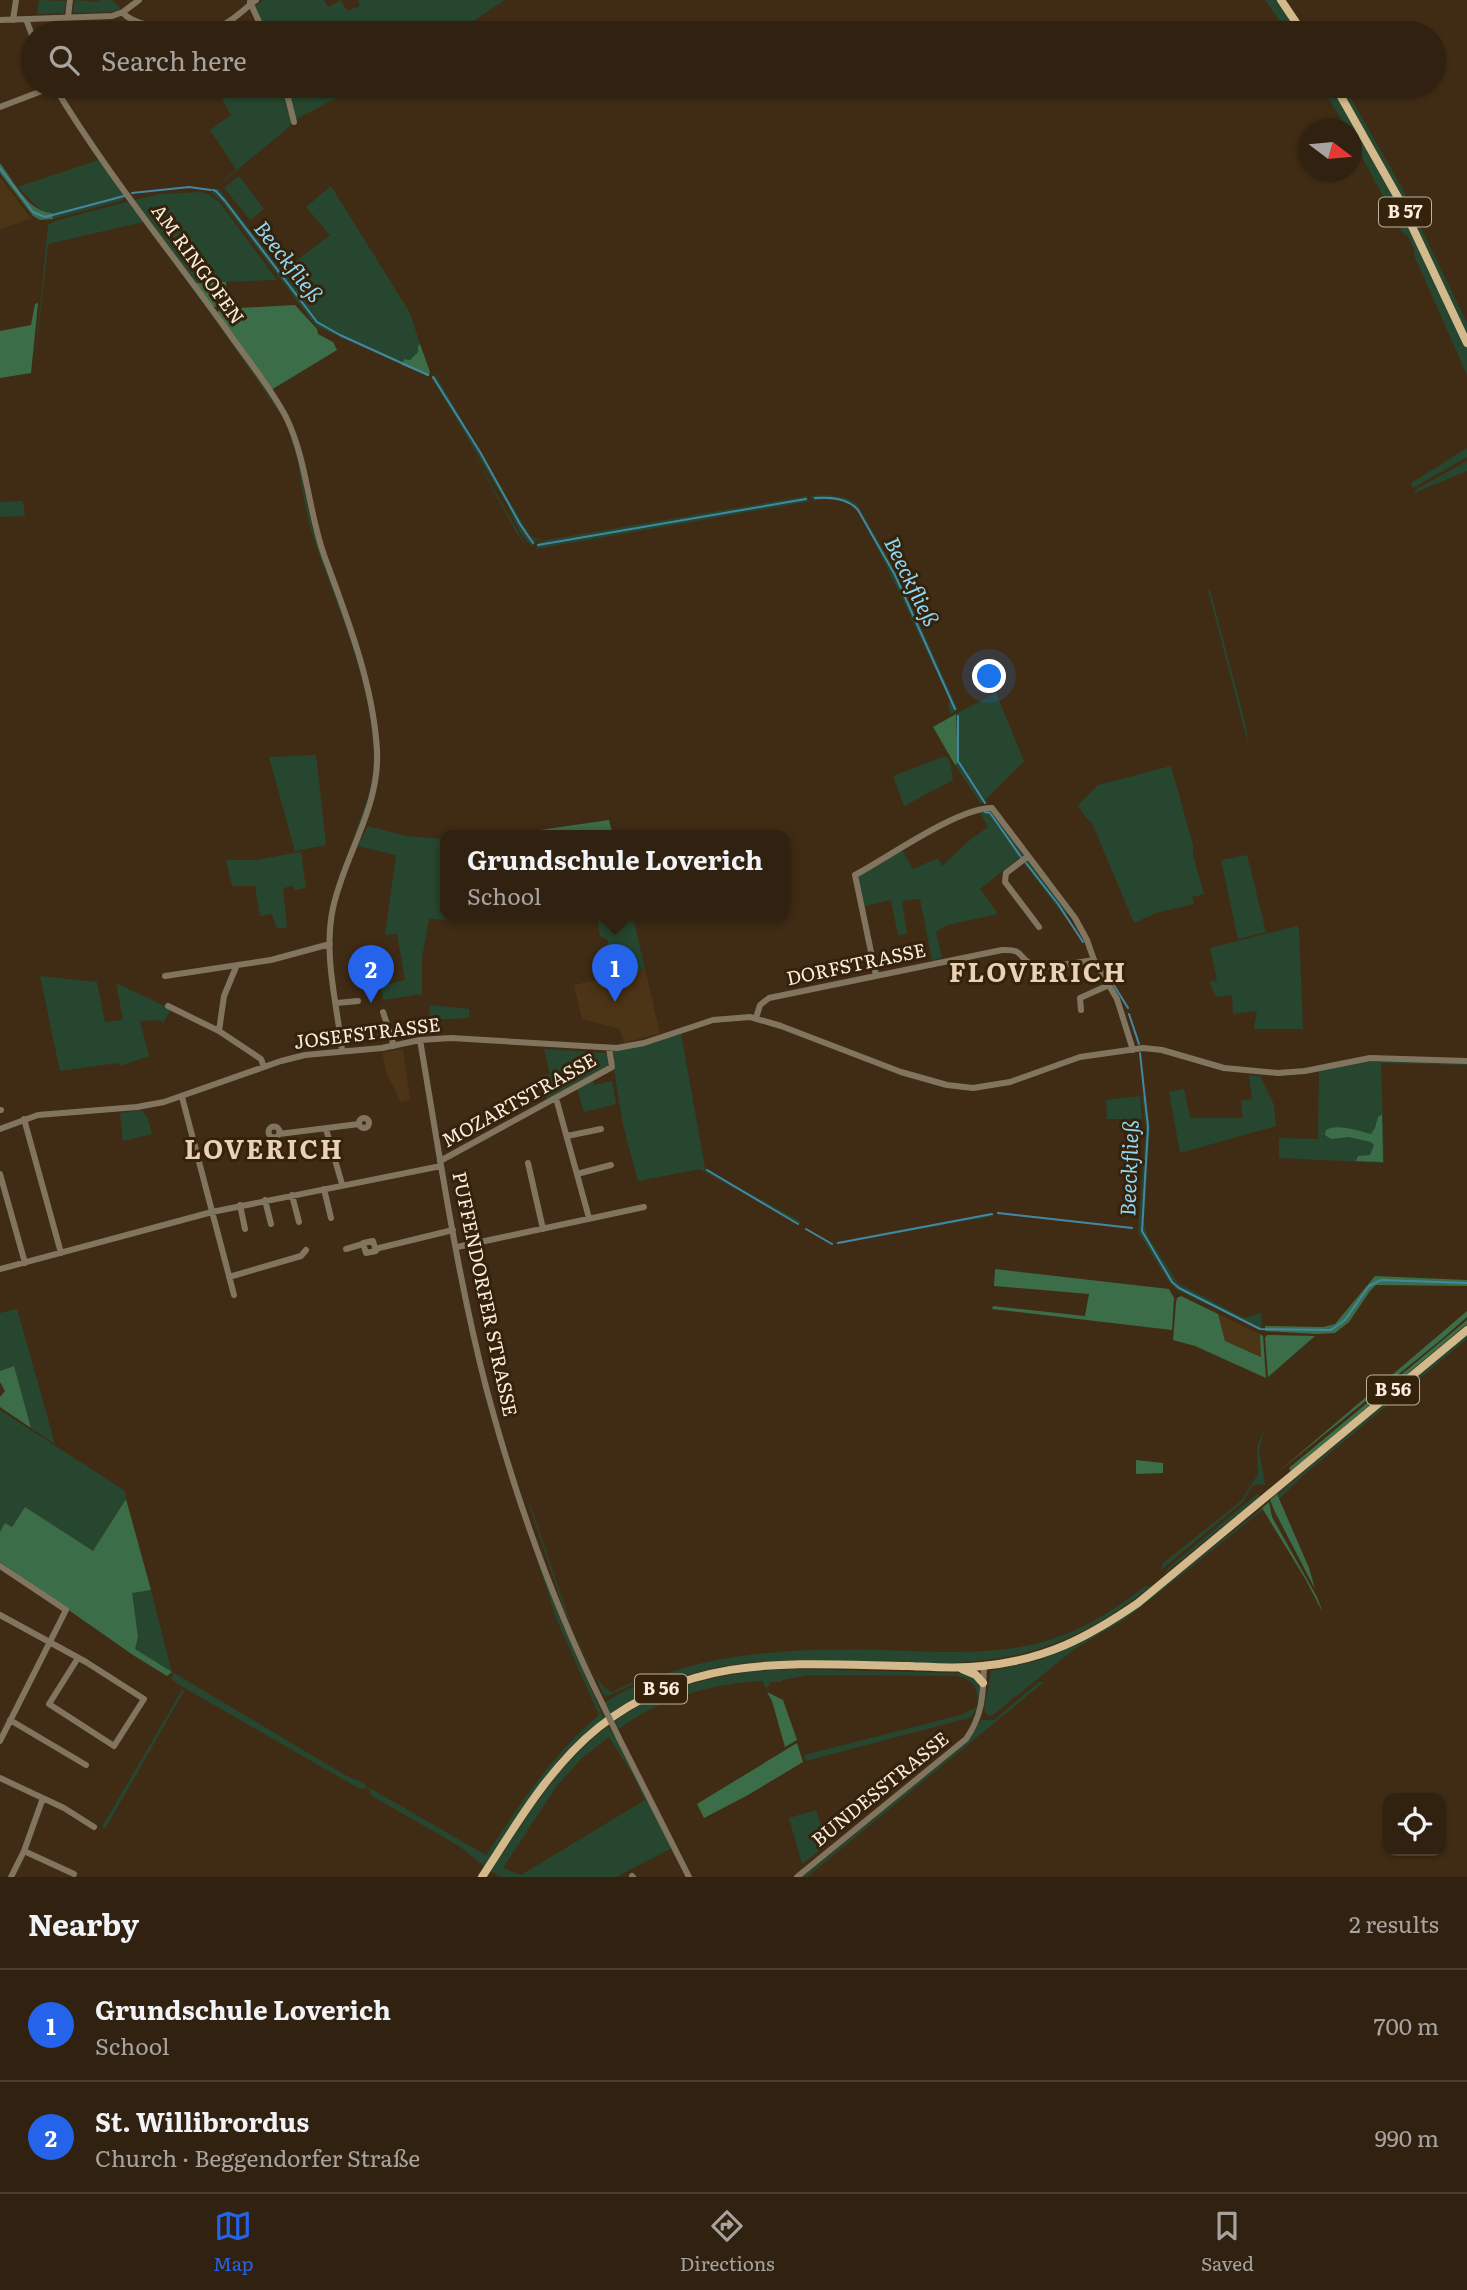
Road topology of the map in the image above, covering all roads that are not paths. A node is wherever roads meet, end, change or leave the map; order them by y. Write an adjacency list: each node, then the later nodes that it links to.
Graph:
1 (16, 0): 10 (street)
2 (70, 0): 7 (street)
3 (139, 0): 6 (street)
4 (1281, 0): 14 (main road)
5 (252, 1): 12 (street); 13 (street)
6 (123, 12): 7 (street); 11 (street)
7 (68, 17): 8 (street)
8 (26, 19): 10 (street)
9 (0, 20): 10 (street)
10 (13, 20)
11 (135, 21)
12 (227, 21)
13 (260, 21)
14 (1295, 21)
15 (23, 98): 19 (street, AM RINGOFEN)
16 (62, 98): 24 (street, AM RINGOFEN)
17 (288, 98): 20 (street)
18 (1342, 98): 21 (main road, B 57)
19 (0, 107)
20 (294, 122)
21 (1467, 343)
22 (1027, 857): 23 (street); 25 (street); 28 (street)
23 (1039, 927)
24 (330, 944): 26 (street); 31 (street, AM RINGOFEN)
25 (1094, 960): 28 (street, DORFSTRASSE); 29 (street)
26 (236, 967): 27 (street); 36 (street)
27 (165, 976)
28 (876, 976): 35 (street, DORFSTRASSE)
29 (1109, 985): 33 (street); 41 (street)
30 (358, 1001): 31 (street)
31 (337, 1003): 40 (street, AM RINGOFEN)
32 (168, 1006): 36 (street)
33 (1081, 1010)
34 (383, 1012): 38 (street)
35 (756, 1018): 39 (street, JOSEFSTRASSE); 41 (street)
36 (219, 1031): 43 (street)
37 (420, 1041): 38 (street, JOSEFSTRASSE); 39 (street, JOSEFSTRASSE); 54 (street, PUFFENDORFER STRASSE)
38 (394, 1046): 40 (street, JOSEFSTRASSE)
39 (609, 1048): 45 (street, MOZARTSTRASSE)
40 (342, 1050): 43 (street, JOSEFSTRASSE)
41 (1133, 1050): 42 (street)
42 (1467, 1061)
43 (264, 1067): 44 (street, JOSEFSTRASSE)
44 (182, 1097): 46 (street, JOSEFSTRASSE); 64 (street)
45 (556, 1098): 52 (street); 54 (street, MOZARTSTRASSE)
46 (24, 1119): 48 (street, JOSEFSTRASSE); 75 (street)
47 (359, 1124): 49 (street)
48 (0, 1129)
49 (326, 1129): 51 (street); 58 (street)
50 (601, 1129): 52 (street)
51 (279, 1134)
52 (567, 1136): 57 (street)
53 (528, 1163): 70 (street)
54 (441, 1164): 58 (street, MOZARTSTRASSE); 71 (street, PUFFENDORFER STRASSE)
55 (611, 1165): 57 (street)
56 (0, 1174): 76 (street)
57 (577, 1174): 66 (street)
58 (342, 1184): 59 (street, MOZARTSTRASSE)
59 (324, 1189): 60 (street, MOZARTSTRASSE); 65 (street)
60 (292, 1195): 61 (street, MOZARTSTRASSE); 67 (street)
61 (265, 1200): 62 (street, MOZARTSTRASSE); 68 (street)
62 (240, 1205): 64 (street, MOZARTSTRASSE); 69 (street)
63 (645, 1207): 66 (street)
64 (212, 1212): 75 (street, MOZARTSTRASSE); 78 (street)
65 (331, 1218)
66 (589, 1218): 70 (street)
67 (299, 1222)
68 (271, 1224)
69 (245, 1229)
70 (543, 1229): 72 (street)
71 (453, 1230): 72 (street, PUFFENDORFER STRASSE); 73 (street)
72 (457, 1247): 98 (street, PUFFENDORFER STRASSE, bridge)
73 (346, 1248)
74 (306, 1250): 78 (street)
75 (61, 1253): 76 (street, MOZARTSTRASSE)
76 (25, 1263): 77 (street, MOZARTSTRASSE)
77 (0, 1269)
78 (229, 1277): 79 (street)
79 (234, 1295)
80 (1467, 1330): 85 (main road, B 56)
81 (0, 1566): 83 (street)
82 (0, 1615): 83 (street)
83 (49, 1642): 84 (street); 88 (street)
84 (78, 1657): 84 (street)
85 (984, 1666): 86 (main road, B 56); 87 (street)
86 (956, 1668): 87 (main road); 97 (main road, B 56)
87 (983, 1683): 99 (street, BUNDESSTRASSE)
88 (6, 1724): 89 (street); 90 (street)
89 (0, 1741)
90 (86, 1765)
91 (0, 1778): 92 (street)
92 (43, 1798): 93 (street); 94 (street)
93 (94, 1826)
94 (24, 1851): 95 (street); 96 (street)
95 (74, 1874)
96 (11, 1877)
97 (482, 1877)
98 (689, 1877)
99 (798, 1877)

